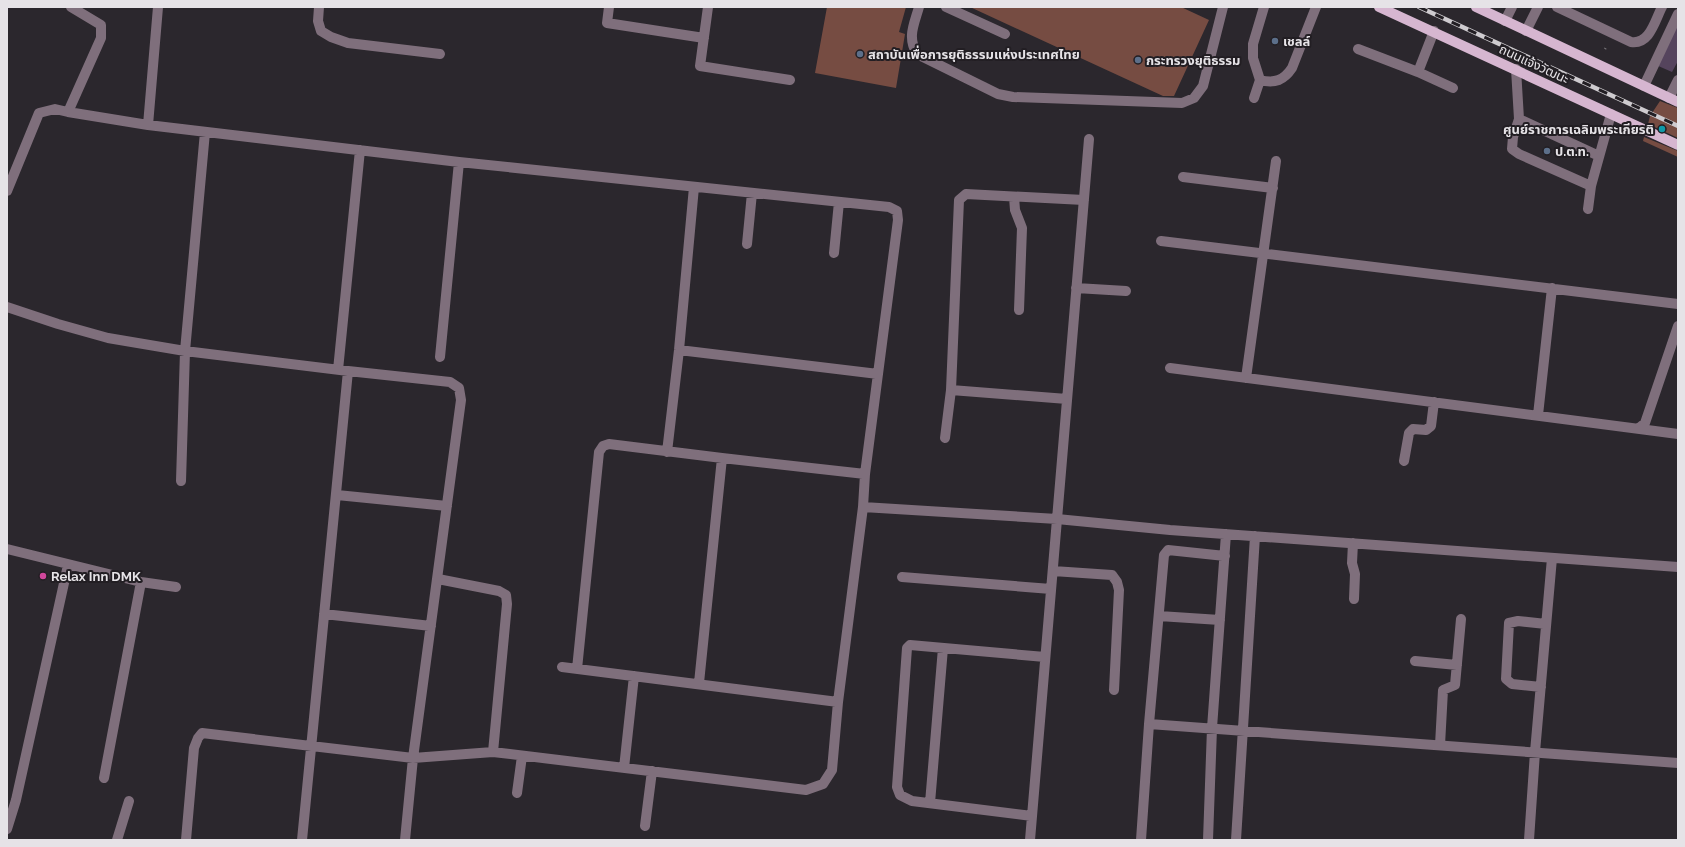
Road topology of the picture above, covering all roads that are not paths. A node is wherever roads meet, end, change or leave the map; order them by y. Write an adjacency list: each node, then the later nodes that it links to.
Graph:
1 (71, 7): 34 (street)
2 (158, 7): 37 (street)
3 (319, 7): 24 (street)
4 (609, 7): 22 (street)
5 (708, 7): 22 (street)
6 (919, 7): 8 (street)
7 (946, 7): 21 (street)
8 (1223, 7)
9 (1264, 7): 28 (street)
10 (1316, 7): 28 (street)
11 (1379, 7): 20 (main road, ถนนแจ้งวัฒนะ)
12 (1476, 7): 18 (main road, ถนนแจ้งวัฒนะ)
13 (1512, 7): 18 (street)
14 (1538, 7): 19 (street)
15 (1557, 7): 16 (street)
16 (1662, 7)
17 (1678, 14): 30 (street)
18 (1505, 21): 19 (main road, ถนนแจ้งวัฒนะ)
19 (1526, 31): 30 (main road, ถนนแจ้งวัฒนะ)
20 (1434, 32): 25 (main road, ถนนแจ้งวัฒนะ); 26 (street)
21 (1005, 34)
22 (704, 38): 27 (street)
23 (1358, 49): 26 (street)
24 (440, 54)
25 (1516, 69): 35 (main road, ถนนแจ้งวัฒนะ); 36 (street)
26 (1418, 72): 31 (street)
27 (790, 80)
28 (1260, 80): 32 (street)
29 (1678, 80): 33 (street)
30 (1644, 86): 33 (main road, ถนนแจ้งวัฒนะ)
31 (1452, 88)
32 (1254, 98)
33 (1674, 100)
34 (68, 112): 37 (street); 49 (street)
35 (1611, 114): 40 (main road, ถนนแจ้งวัฒนะ); 42 (street)
36 (1519, 119): 42 (street); 46 (street)
37 (148, 125): 38 (street)
38 (205, 132): 41 (street); 67 (street)
39 (1089, 139): 52 (street)
40 (1678, 145)
41 (360, 150): 44 (street); 70 (street)
42 (1599, 156): 46 (street)
43 (1276, 161): 48 (street)
44 (458, 162): 47 (street); 68 (street)
45 (1183, 177): 48 (street)
46 (1591, 186): 54 (street)
47 (694, 187): 50 (street); 66 (street)
48 (1273, 188): 58 (street)
49 (7, 191)
50 (752, 193): 53 (street); 56 (street)
51 (1014, 196): 52 (street); 64 (street); 74 (street)
52 (1084, 200): 59 (street)
53 (839, 202): 57 (street); 72 (street)
54 (1588, 209)
55 (1161, 241): 58 (street)
56 (747, 244)
57 (834, 253)
58 (1264, 255): 60 (street); 73 (street)
59 (1076, 288): 61 (street); 75 (street)
60 (1552, 288): 62 (street); 77 (street)
61 (1126, 291)
62 (1678, 304)
63 (7, 307): 67 (street)
64 (1019, 310)
65 (1678, 326): 78 (street)
66 (679, 350): 72 (street); 81 (street)
67 (185, 351): 70 (street); 85 (street)
68 (440, 357)
69 (1170, 368): 73 (street)
70 (338, 370): 71 (street)
71 (348, 371): 86 (street); 87 (street)
72 (878, 374): 84 (street)
73 (1246, 378): 76 (street)
74 (950, 390): 75 (street); 80 (street)
75 (1067, 399): 89 (street)
76 (1434, 402): 77 (street); 83 (street)
77 (1538, 415): 78 (street)
78 (1639, 428): 79 (street)
79 (1678, 434)
80 (945, 438)
81 (667, 452): 82 (street); 116 (street)
82 (722, 458): 84 (street); 118 (street)
83 (1404, 461)
84 (865, 474): 88 (street)
85 (181, 481)
86 (337, 495): 87 (street); 105 (street)
87 (447, 506): 100 (street)
88 (863, 507): 89 (street); 121 (street)
89 (1057, 519): 90 (street); 98 (street)
90 (1226, 534): 91 (street); 94 (street)
91 (1255, 536): 92 (street); 124 (street)
92 (1353, 543): 95 (street); 104 (street)
93 (7, 549): 96 (street)
94 (1225, 556): 106 (street); 108 (street)
95 (1552, 558): 97 (street); 109 (street)
96 (68, 565): 101 (street); 140 (street)
97 (1678, 567)
98 (1053, 571): 103 (street); 120 (street)
99 (902, 577): 103 (street)
100 (438, 579): 110 (street); 127 (street)
101 (141, 582): 102 (street); 134 (street)
102 (176, 587)
103 (1051, 589): 112 (street)
104 (1354, 599)
105 (324, 614): 110 (street); 125 (street)
106 (1159, 616): 108 (street); 122 (street)
107 (1461, 619): 114 (street)
108 (1220, 620): 123 (street)
109 (1546, 624): 119 (street); 119 (street)
110 (431, 626): 130 (street)
111 (943, 648): 112 (street); 137 (street); 137 (street)
112 (1045, 657): 138 (street)
113 (1415, 661): 114 (street)
114 (1457, 665): 126 (street)
115 (562, 667): 116 (street)
116 (577, 669): 117 (street)
117 (634, 676): 118 (street); 132 (street)
118 (699, 683): 121 (street)
119 (1541, 687): 128 (street)
120 (1114, 690)
121 (838, 702): 133 (street)
122 (1149, 724): 123 (street); 146 (street)
123 (1212, 728): 124 (street); 147 (street)
124 (1242, 730): 126 (street); 148 (street)
125 (311, 745): 130 (street); 142 (street); 143 (street)
126 (1440, 745): 128 (street)
127 (493, 752): 129 (street); 130 (street)
128 (1535, 752): 131 (street); 149 (street)
129 (522, 756): 132 (street); 135 (street)
130 (413, 758): 144 (street)
131 (1678, 763)
132 (624, 768): 133 (street)
133 (652, 771): 139 (street)
134 (104, 778)
135 (518, 793)
136 (129, 801): 141 (street)
137 (930, 803): 138 (street)
138 (1032, 816): 145 (street)
139 (645, 826)
140 (7, 829)
141 (117, 840)
142 (186, 840)
143 (302, 840)
144 (405, 840)
145 (1030, 840)
146 (1141, 840)
147 (1208, 840)
148 (1236, 840)
149 (1529, 840)

